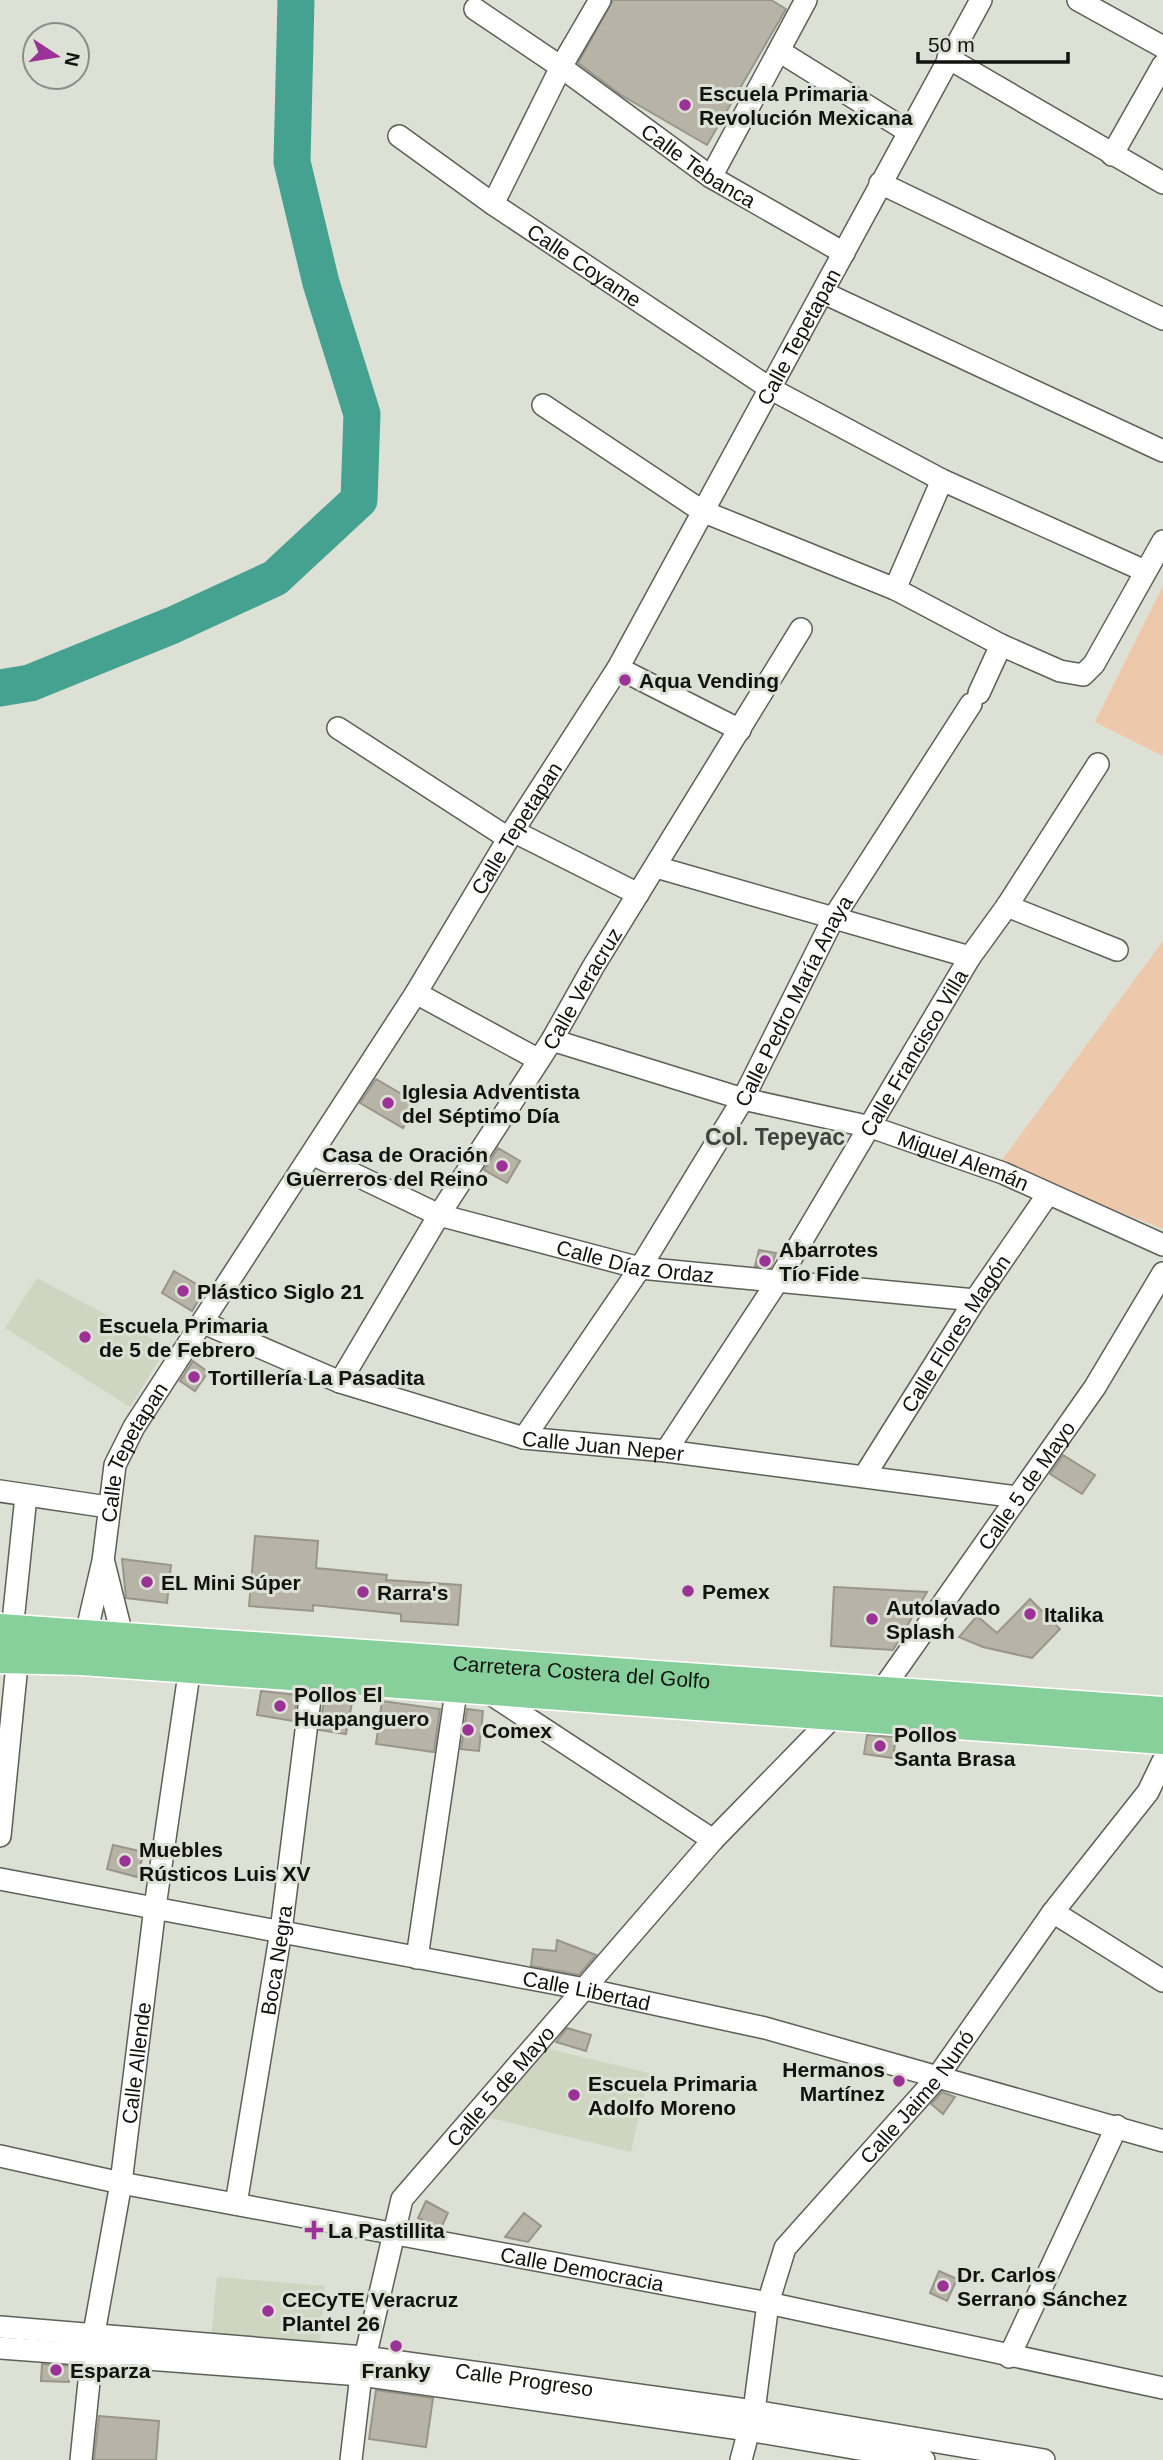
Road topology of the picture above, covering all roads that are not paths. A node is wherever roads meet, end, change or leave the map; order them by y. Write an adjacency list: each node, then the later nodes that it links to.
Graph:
1 (600, 0): 10 (street)
2 (806, 0): 7 (street)
3 (980, 0): 8 (street, Calle Tepetapan)
4 (1078, 0): 6 (street)
5 (475, 9): 10 (street, Calle Tebanca)
6 (1163, 47)
7 (779, 51): 11 (street); 14 (street)
8 (948, 58): 11 (street, Calle Tepetapan); 13 (street)
9 (1163, 65): 13 (street)
10 (561, 67): 14 (street, Calle Tebanca); 17 (street)
11 (909, 132): 15 (street, Calle Tepetapan)
12 (400, 136): 17 (street, Calle Coyame)
13 (1112, 155): 16 (street)
14 (710, 177): 18 (street, Calle Tebanca)
15 (880, 183): 18 (street, Calle Tepetapan); 20 (street)
16 (1163, 183)
17 (493, 204): 21 (street, Calle Coyame)
18 (844, 253): 19 (street, Calle Tepetapan)
19 (824, 293): 21 (street, Calle Tepetapan); 23 (street)
20 (1163, 319)
21 (771, 389): 24 (street, Calle Coyame); 25 (street, Calle Tepetapan)
22 (543, 405): 25 (street)
23 (1163, 451)
24 (942, 480): 27 (street, Calle Coyame); 28 (street)
25 (702, 511): 28 (street); 31 (street, Calle Tepetapan)
26 (1163, 541): 27 (street)
27 (1145, 571): 30 (street)
28 (895, 589): 30 (street)
29 (802, 629): 33 (street, Calle Veracruz)
30 (1000, 645): 39 (street, Calle Pedro María Anaya)
31 (618, 668): 33 (street); 35 (street, Calle Tepetapan)
32 (338, 728): 35 (street)
33 (740, 730): 36 (street, Calle Veracruz)
34 (1098, 764): 38 (street, Calle Francisco Villa)
35 (510, 834): 37 (street); 42 (street, Calle Tepetapan)
36 (656, 867): 37 (street, Calle Veracruz); 39 (street)
37 (638, 894): 43 (street, Calle Veracruz)
38 (1007, 906): 40 (street); 41 (street, Calle Francisco Villa)
39 (834, 917): 41 (street); 45 (street, Calle Pedro María Anaya)
40 (1117, 950)
41 (970, 957): 46 (street, Calle Francisco Villa)
42 (416, 993): 44 (street); 47 (street, Calle Tepetapan)
43 (552, 1040): 44 (street, Calle Veracruz); 45 (street, Miguel Alemán)
44 (539, 1060): 49 (street, Calle Veracruz)
45 (743, 1099): 46 (street, Miguel Alemán); 51 (street, Calle Pedro María Anaya)
46 (871, 1127): 48 (street, Miguel Alemán); 53 (street, Calle Francisco Villa)
47 (312, 1154): 49 (street, Calle Díaz Ordaz); 55 (street, Calle Tepetapan)
48 (1048, 1194): 50 (street, Miguel Alemán); 54 (street, Calle Flores Magón)
49 (439, 1215): 51 (street, Calle Díaz Ordaz); 56 (street, Calle Veracruz)
50 (1163, 1245)
51 (640, 1268): 53 (street, Calle Díaz Ordaz); 57 (street, Calle Pedro María Anaya)
52 (1163, 1273): 62 (street, Calle 5 de Mayo)
53 (779, 1279): 54 (street, Calle Díaz Ordaz); 58 (street, Calle Francisco Villa)
54 (975, 1300): 59 (street, Calle Flores Magón)
55 (204, 1323): 56 (street, Calle Juan Neper); 63 (street, Calle Tepetapan)
56 (341, 1382): 57 (street, Calle Juan Neper)
57 (524, 1438): 58 (street, Calle Juan Neper)
58 (666, 1451): 59 (street, Calle Juan Neper)
59 (865, 1475): 62 (street, Calle Juan Neper)
60 (0, 1491): 61 (street)
61 (26, 1496): 63 (street); 65 (street)
62 (1018, 1497): 71 (street, Calle 5 de Mayo)
63 (108, 1507): 64 (street, Calle Tepetapan)
64 (103, 1561): 66 (street, Calle Tepetapan); 67 (street)
65 (10, 1638): 66 (main road, Carretera Costera del Golfo); 77 (street)
66 (83, 1647): 67 (main road, Carretera Costera del Golfo)
67 (122, 1651): 68 (main road, Carretera Costera del Golfo); 71 (main road, Carretera Costera del Golfo)
68 (190, 1667): 69 (main road, Carretera Costera del Golfo); 80 (street, Calle Allende)
69 (313, 1675): 70 (main road, Carretera Costera del Golfo); 82 (street, Boca Negra)
70 (468, 1686): 72 (main road, Carretera Costera del Golfo); 78 (street); 83 (street)
71 (880, 1693): 73 (main road, Carretera Costera del Golfo)
72 (836, 1713): 74 (main road, Carretera Costera del Golfo); 78 (street, Calle 5 de Mayo)
73 (1163, 1713)
74 (1163, 1738)
75 (1163, 1761): 76 (street, Calle Jaime Nunó)
76 (1155, 1797): 81 (street, Calle Jaime Nunó)
77 (0, 1836)
78 (713, 1840): 85 (street, Calle 5 de Mayo)
79 (0, 1879): 80 (street, Calle Libertad)
80 (155, 1906): 82 (street, Calle Libertad); 90 (street, Calle Allende)
81 (1053, 1912): 84 (street); 86 (street, Calle Jaime Nunó)
82 (281, 1931): 83 (street, Calle Libertad); 91 (street, Boca Negra)
83 (417, 1958): 85 (street, Calle Libertad)
84 (1163, 1981)
85 (585, 1989): 86 (street, Calle Libertad); 92 (street, Calle 5 de Mayo)
86 (936, 2079): 87 (street, Calle Libertad); 93 (street, Calle Jaime Nunó)
87 (1117, 2126): 88 (street, Calle Libertad); 97 (street)
88 (1163, 2141)
89 (0, 2156): 90 (street, Calle Democracia)
90 (121, 2183): 91 (street, Calle Democracia); 95 (street, Calle Allende)
91 (236, 2204): 92 (street, Calle Democracia)
92 (394, 2232): 93 (street, Calle Democracia); 98 (street, Calle 5 de Mayo)
93 (768, 2303): 97 (street, Calle Democracia); 100 (street, Calle Jaime Nunó)
94 (0, 2327): 95 (street, Calle Progreso)
95 (93, 2343): 96 (street, Calle Progreso); 98 (street, Calle Progreso); 101 (street, Calle Allende)
96 (0, 2348)
97 (1009, 2357): 99 (street, Calle Democracia)
98 (362, 2366): 100 (street, Calle Progreso); 102 (street, Calle 5 de Mayo)
99 (1163, 2388)
100 (751, 2420): 103 (street, Calle Jaime Nunó); 104 (street, Calle Progreso); 105 (street, Calle Progreso)
101 (81, 2460)
102 (351, 2460)
103 (741, 2460)
104 (924, 2460)
105 (1044, 2460)

